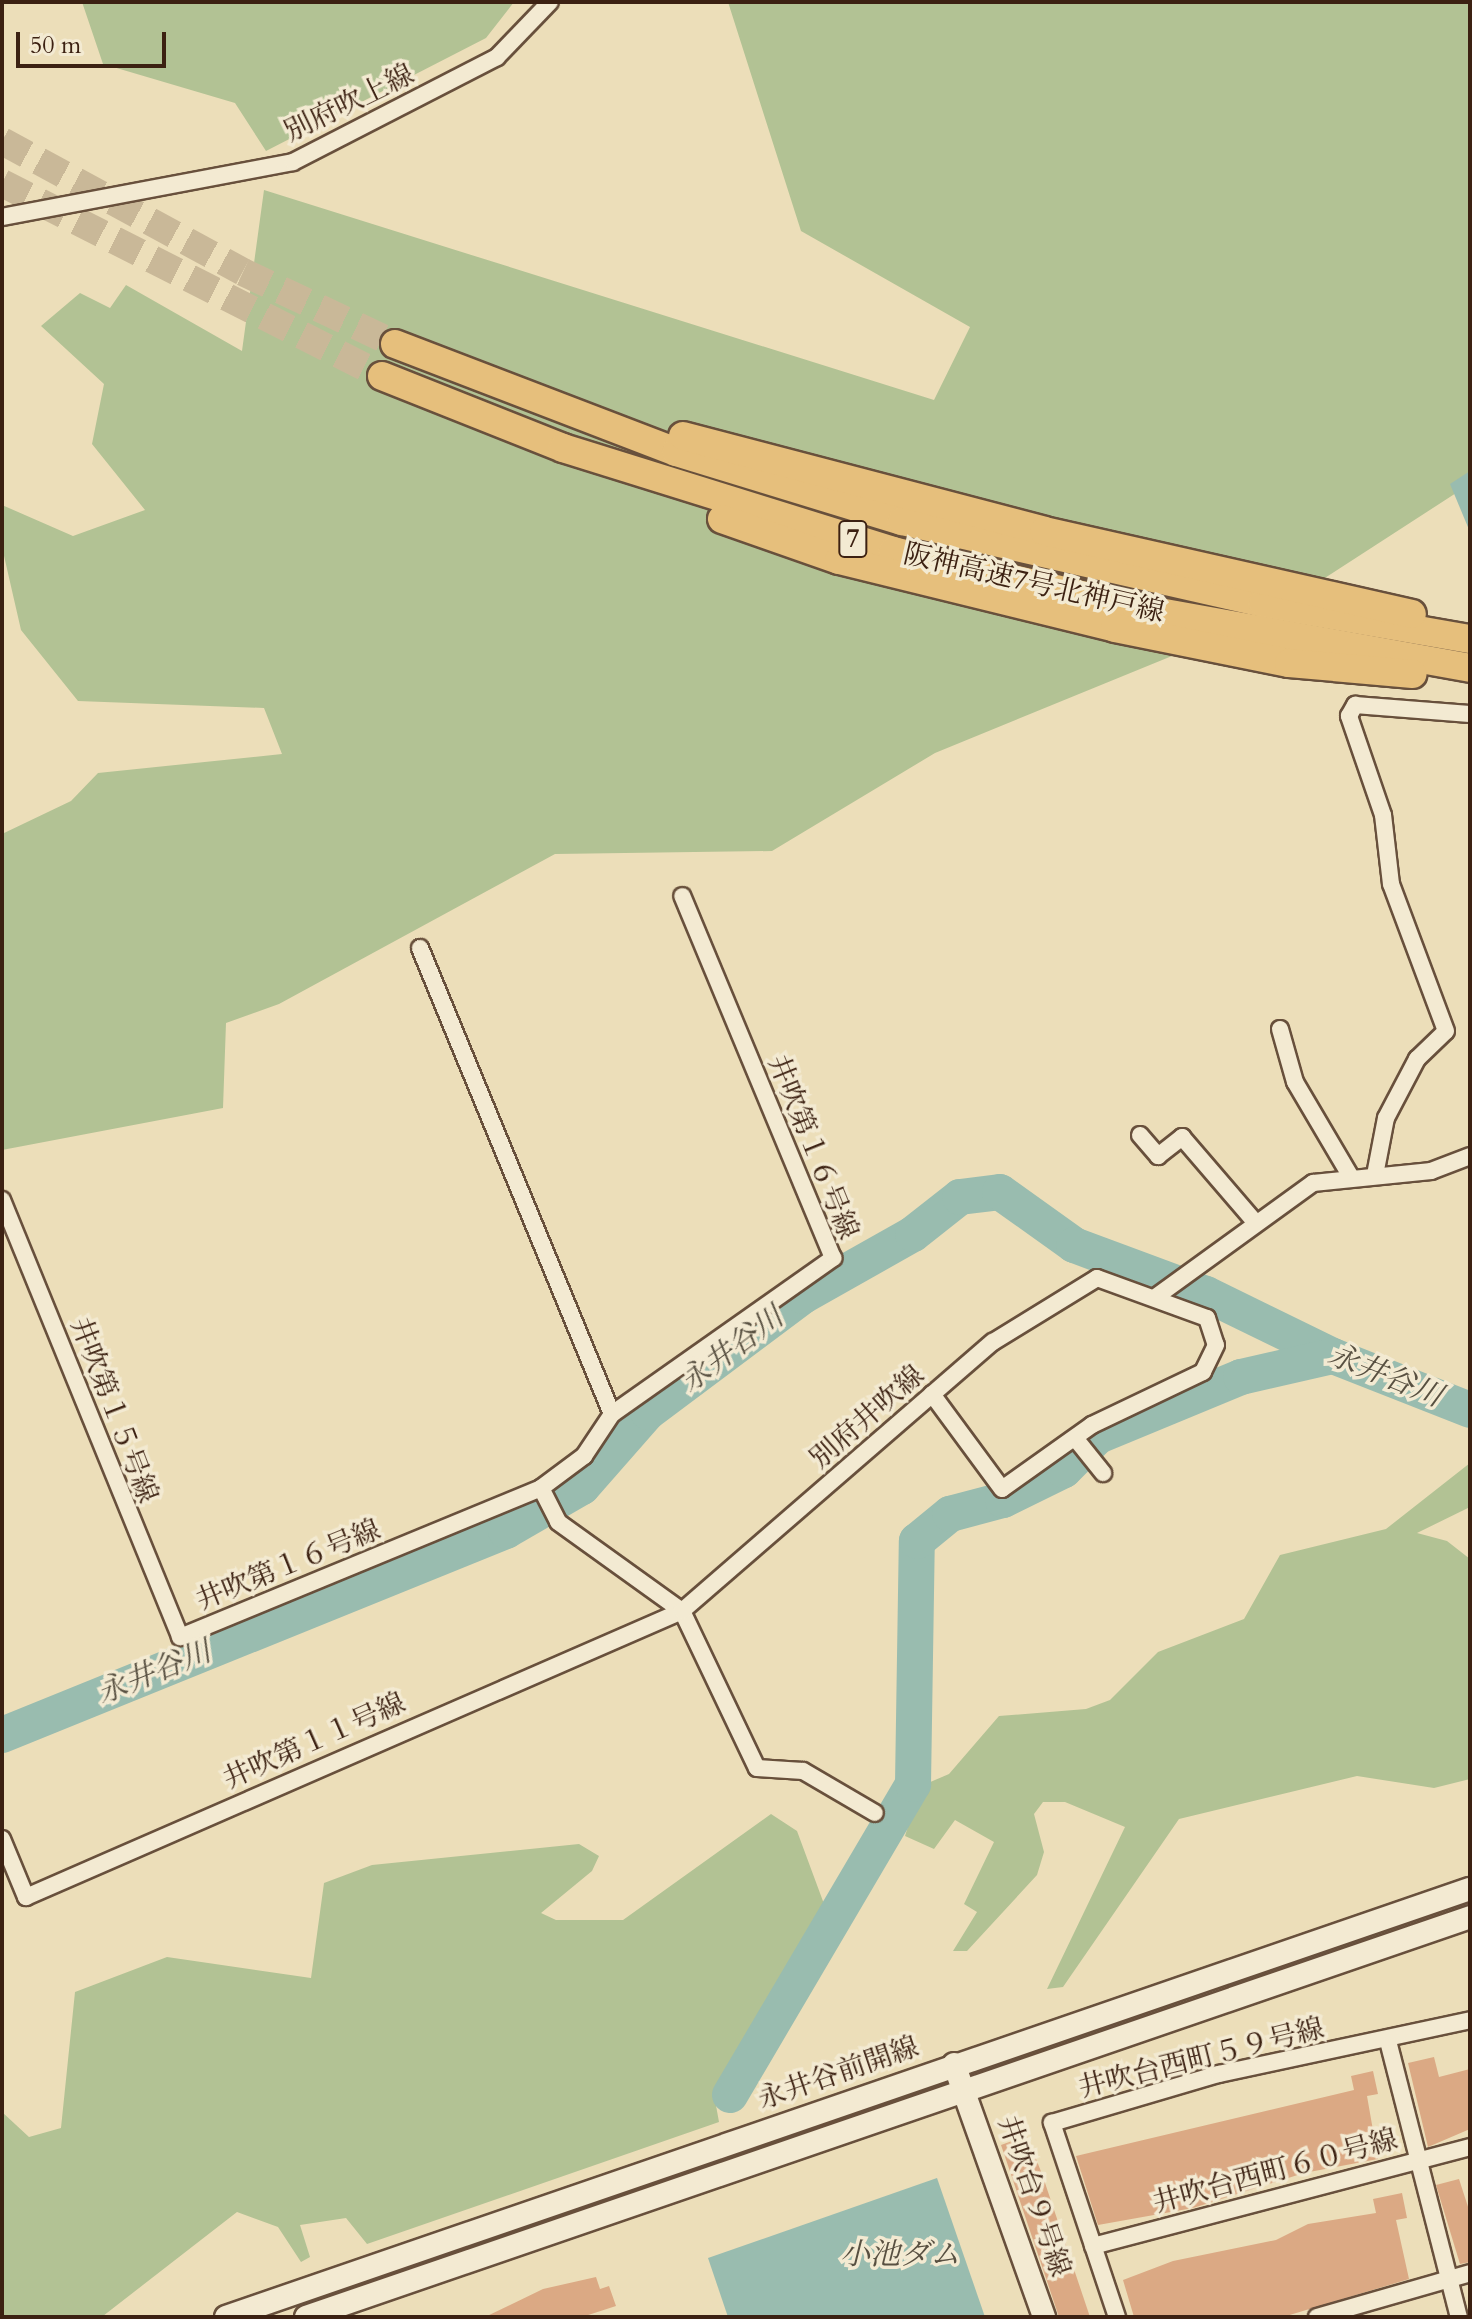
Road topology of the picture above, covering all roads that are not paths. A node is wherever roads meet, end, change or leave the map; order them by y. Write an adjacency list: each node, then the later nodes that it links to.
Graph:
1 (550, 2): 2 (street, 別府吹上線)
2 (2, 217)
3 (395, 344): 4 (highway, 阪神高速7号北神戸線 / 7)
4 (471, 375): 7 (highway); 8 (highway, 阪神高速7号北神戸線 / 7)
5 (382, 376): 6 (highway, 阪神高速7号北神戸線 / 7)
6 (459, 409): 9 (highway, 阪神高速7号北神戸線 / 7); 10 (highway)
7 (1470, 630)
8 (1470, 639)
9 (1470, 668)
10 (1470, 675)
11 (1470, 714): 17 (street)
12 (682, 896): 23 (street, 井吹第１６号線)
13 (420, 948): 23 (street)
14 (1280, 1029): 18 (street)
15 (1140, 1135): 20 (street)
16 (1470, 1156): 17 (street)
17 (1375, 1175): 18 (street)
18 (1351, 1177): 20 (street)
19 (2, 1200): 28 (street, 井吹第１５号線)
20 (1255, 1222): 21 (street)
21 (1157, 1296): 22 (street, 別府井吹線); 24 (street)
22 (932, 1394): 24 (street); 27 (street, 別府井吹線)
23 (612, 1414): 26 (street, 井吹第１６号線)
24 (1082, 1447): 25 (street)
25 (1103, 1473)
26 (543, 1492): 27 (street); 28 (street, 井吹第１６号線)
27 (682, 1611): 29 (street); 30 (street, 井吹第１１号線)
28 (180, 1637)
29 (875, 1813)
30 (2, 1839)
31 (1470, 1889): 35 (street, 永井谷前開線)
32 (1470, 1917): 36 (street)
33 (1470, 2020): 34 (street, 井吹台西町５９号線)
34 (1388, 2041): 38 (street); 39 (street, 井吹台西町５９号線)
35 (954, 2064): 36 (street, 井吹台９号線); 42 (street, 永井谷前開線)
36 (967, 2094): 43 (street); 44 (street, 井吹台９号線)
37 (1470, 2147): 38 (street, 井吹台西町６０号線)
38 (1415, 2160): 39 (street, 井吹台西町６０号線); 41 (street)
39 (1093, 2246): 45 (street, 井吹台西町５９号線)
40 (1470, 2273): 41 (street)
41 (1447, 2280): 46 (street); 47 (street)
42 (226, 2317)
43 (306, 2317)
44 (1044, 2317)
45 (1117, 2317)
46 (1317, 2317)
47 (1459, 2317)

